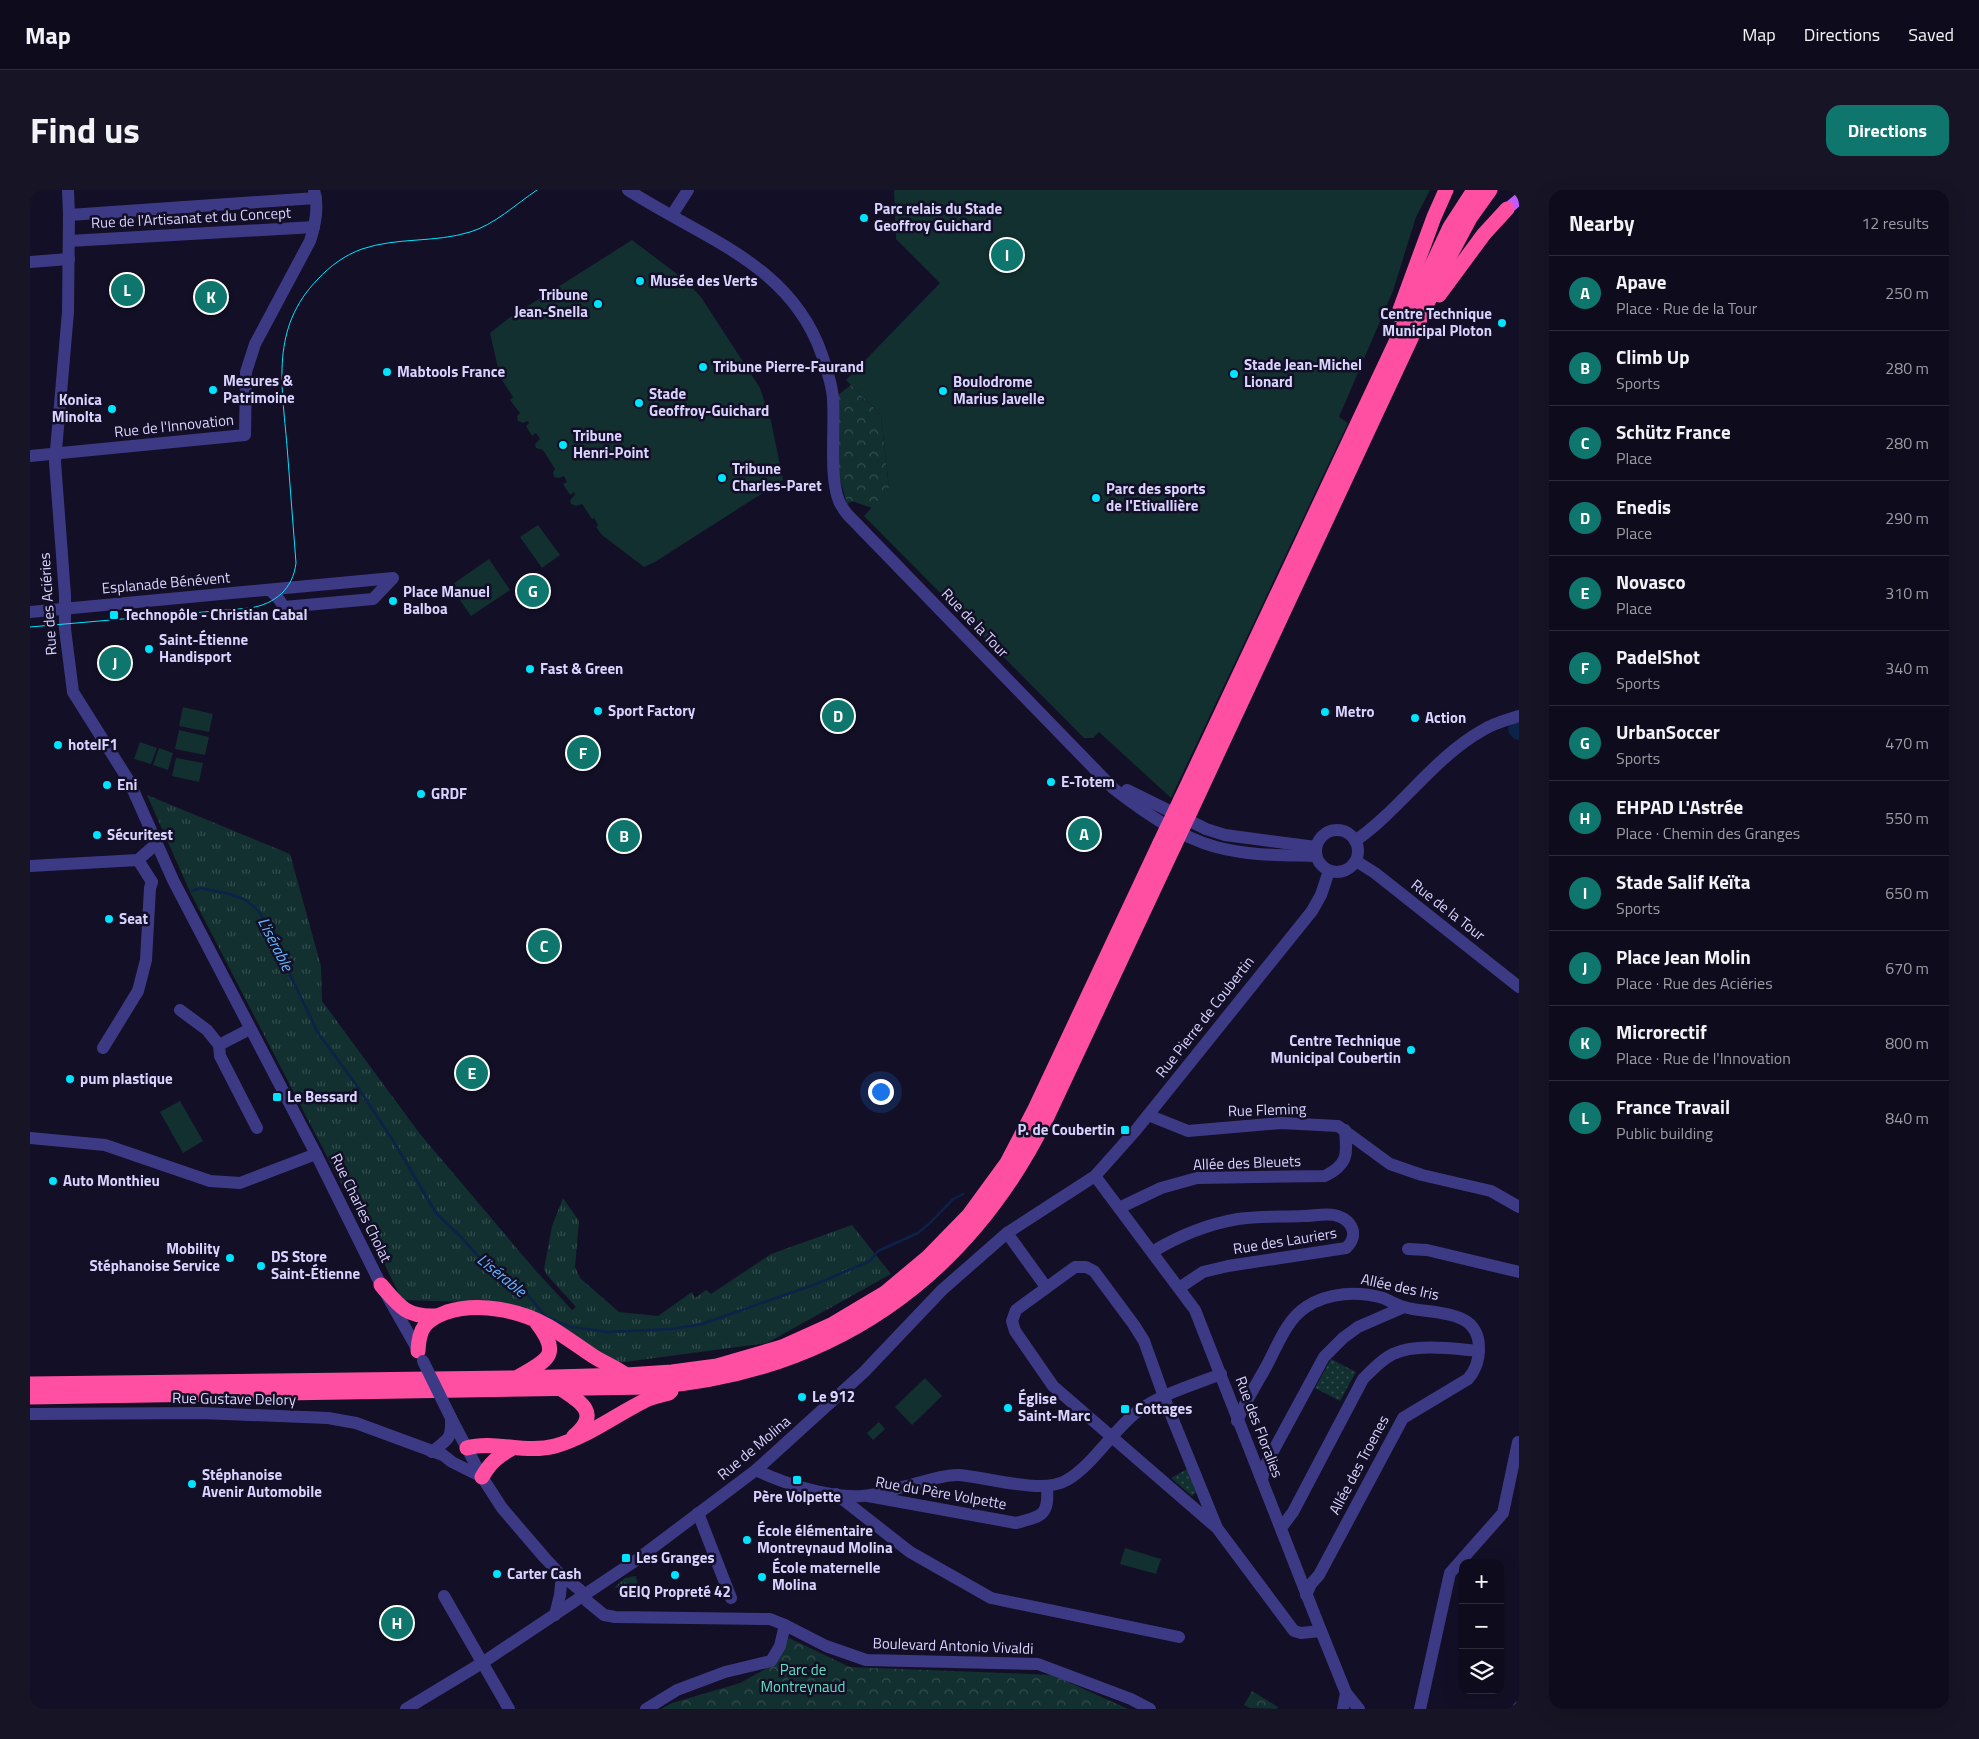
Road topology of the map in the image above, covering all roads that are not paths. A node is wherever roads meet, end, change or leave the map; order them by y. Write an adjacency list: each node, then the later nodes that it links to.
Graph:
1 (68, 190): 10 (street, Rue des Aciéries)
2 (628, 190): 11 (street, Rue de la Tour)
3 (688, 190): 11 (street)
4 (1446, 190): 17 (highway)
5 (1474, 190): 17 (highway)
6 (1490, 190): 16 (highway)
7 (315, 194): 10 (street, Rue de l'Artisanat et du Concept); 12 (street, Rue de l'Innovation)
8 (1519, 199): 9 (main road)
9 (1513, 207): 16 (highway)
10 (69, 215): 13 (street, Rue des Aciéries)
11 (672, 215): 28 (street, Rue de la Tour)
12 (314, 228): 13 (street, Rue de l'Artisanat et du Concept); 18 (street, Rue de l'Innovation)
13 (69, 241): 14 (street, Rue des Aciéries)
14 (69, 259): 15 (street); 18 (street, Rue des Aciéries)
15 (30, 262)
16 (1426, 306): 24 (highway)
17 (1391, 350): 24 (highway)
18 (55, 454): 19 (street); 21 (street, Rue des Aciéries)
19 (30, 456)
20 (270, 590): 20 (street, Esplanade Bénévent); 21 (street, Esplanade Bénévent)
21 (64, 609): 22 (street, Esplanade Bénévent); 26 (street, Rue des Aciéries)
22 (30, 612)
23 (1519, 716): 25 (street)
24 (1186, 804): 27 (highway, bridge)
25 (1356, 842): 28 (street); 30 (street)
26 (156, 844): 29 (street); 33 (street, Rue Charles Cholat)
27 (1167, 845): 61 (highway); 64 (highway)
28 (1316, 851): 32 (street)
29 (138, 860): 31 (street); 34 (street)
30 (1356, 861): 32 (street); 35 (street, Rue de la Tour)
31 (30, 866)
32 (1329, 871): 40 (street, Rue Pierre de Coubertin)
33 (173, 880): 34 (street); 37 (street, Rue Charles Cholat)
34 (152, 882): 39 (street)
35 (1519, 987)
36 (180, 1010): 38 (street)
37 (250, 1029): 38 (street); 44 (street, Rue Charles Cholat)
38 (219, 1045): 41 (street)
39 (102, 1048)
40 (1148, 1115): 42 (street, Rue Fleming); 45 (street, Rue Pierre de Coubertin)
41 (257, 1128)
42 (1345, 1130): 46 (street, Rue Fleming); 47 (street, Allée des Bleuets)
43 (30, 1138): 44 (street)
44 (316, 1154): 52 (street, Rue Charles Cholat)
45 (1095, 1176): 47 (street, Rue des Floralies); 48 (street, Rue de Molina)
46 (1519, 1207)
47 (1119, 1208): 50 (street, Rue des Floralies)
48 (1007, 1233): 53 (street); 77 (street, Rue de Molina)
49 (1408, 1249): 51 (street)
50 (1152, 1252): 54 (street, Rue des Floralies); 54 (street, Rue des Lauriers)
51 (1519, 1272)
52 (382, 1285): 56 (highway); 59 (street, Rue Charles Cholat)
53 (1046, 1287): 66 (street); 71 (street)
54 (1179, 1288): 60 (street, Rue des Floralies)
55 (1404, 1307): 58 (street, Allée des Iris); 70 (street, Allée des Iris); 79 (street)
56 (435, 1316): 57 (highway); 59 (highway)
57 (536, 1322): 61 (highway); 62 (highway)
58 (1479, 1351): 85 (street); 88 (street, Allée des Troenes)
59 (421, 1356): 69 (street, Rue Charles Cholat, bridge)
60 (1221, 1374): 66 (street, Rue du Père Volpette); 70 (street, Rue des Floralies)
61 (626, 1375): 62 (highway)
62 (518, 1378): 63 (highway)
63 (30, 1384)
64 (677, 1385): 65 (highway); 72 (highway)
65 (561, 1389): 67 (highway); 72 (highway)
66 (1164, 1397): 71 (street, Rue du Père Volpette); 84 (street)
67 (30, 1398)
68 (30, 1414): 76 (street, Rue Gustave Delory)
69 (451, 1418): 74 (street, Rue Charles Cholat); 76 (street)
70 (1237, 1421): 79 (street, Rue des Floralies)
71 (1112, 1436): 80 (street, Rue du Père Volpette); 84 (street)
72 (568, 1441): 75 (highway)
73 (1518, 1442): 103 (street)
74 (467, 1448): 75 (highway); 76 (street); 78 (street, Rue Charles Cholat)
75 (511, 1449): 78 (highway)
76 (437, 1454): 78 (street, Rue Gustave Delory)
77 (756, 1470): 81 (street, Rue du Père Volpette); 83 (street, Rue de Molina)
78 (482, 1477): 86 (street, Rue Charles Cholat)
79 (1262, 1481): 85 (street, Rue des Floralies)
80 (1047, 1487): 82 (street, Rue du Père Volpette); 82 (street, Rue du Père Volpette)
81 (836, 1494): 82 (street, Rue du Père Volpette); 94 (street)
82 (863, 1496)
83 (698, 1513): 87 (street, Rue de Molina); 90 (street)
84 (1217, 1528): 93 (street)
85 (1281, 1528): 88 (street, Rue des Floralies)
86 (560, 1578): 87 (street, Rue Charles Cholat); 91 (street)
87 (584, 1594): 91 (street, Rue de Molina); 92 (street, Boulevard Antonio Vivaldi)
88 (1306, 1595): 93 (street, Rue des Floralies)
89 (444, 1596): 95 (street)
90 (731, 1598)
91 (555, 1615): 95 (street, Rue de Molina)
92 (785, 1625): 99 (street); 100 (street, Boulevard Antonio Vivaldi)
93 (1321, 1631): 96 (street, Rue des Floralies)
94 (1180, 1637)
95 (482, 1663): 97 (street, Rue de Molina); 98 (street)
96 (1346, 1693): 101 (street); 102 (street, Rue des Floralies)
97 (406, 1709)
98 (510, 1709)
99 (646, 1709)
100 (1150, 1709)
101 (1343, 1709)
102 (1359, 1709)
103 (1420, 1709)

